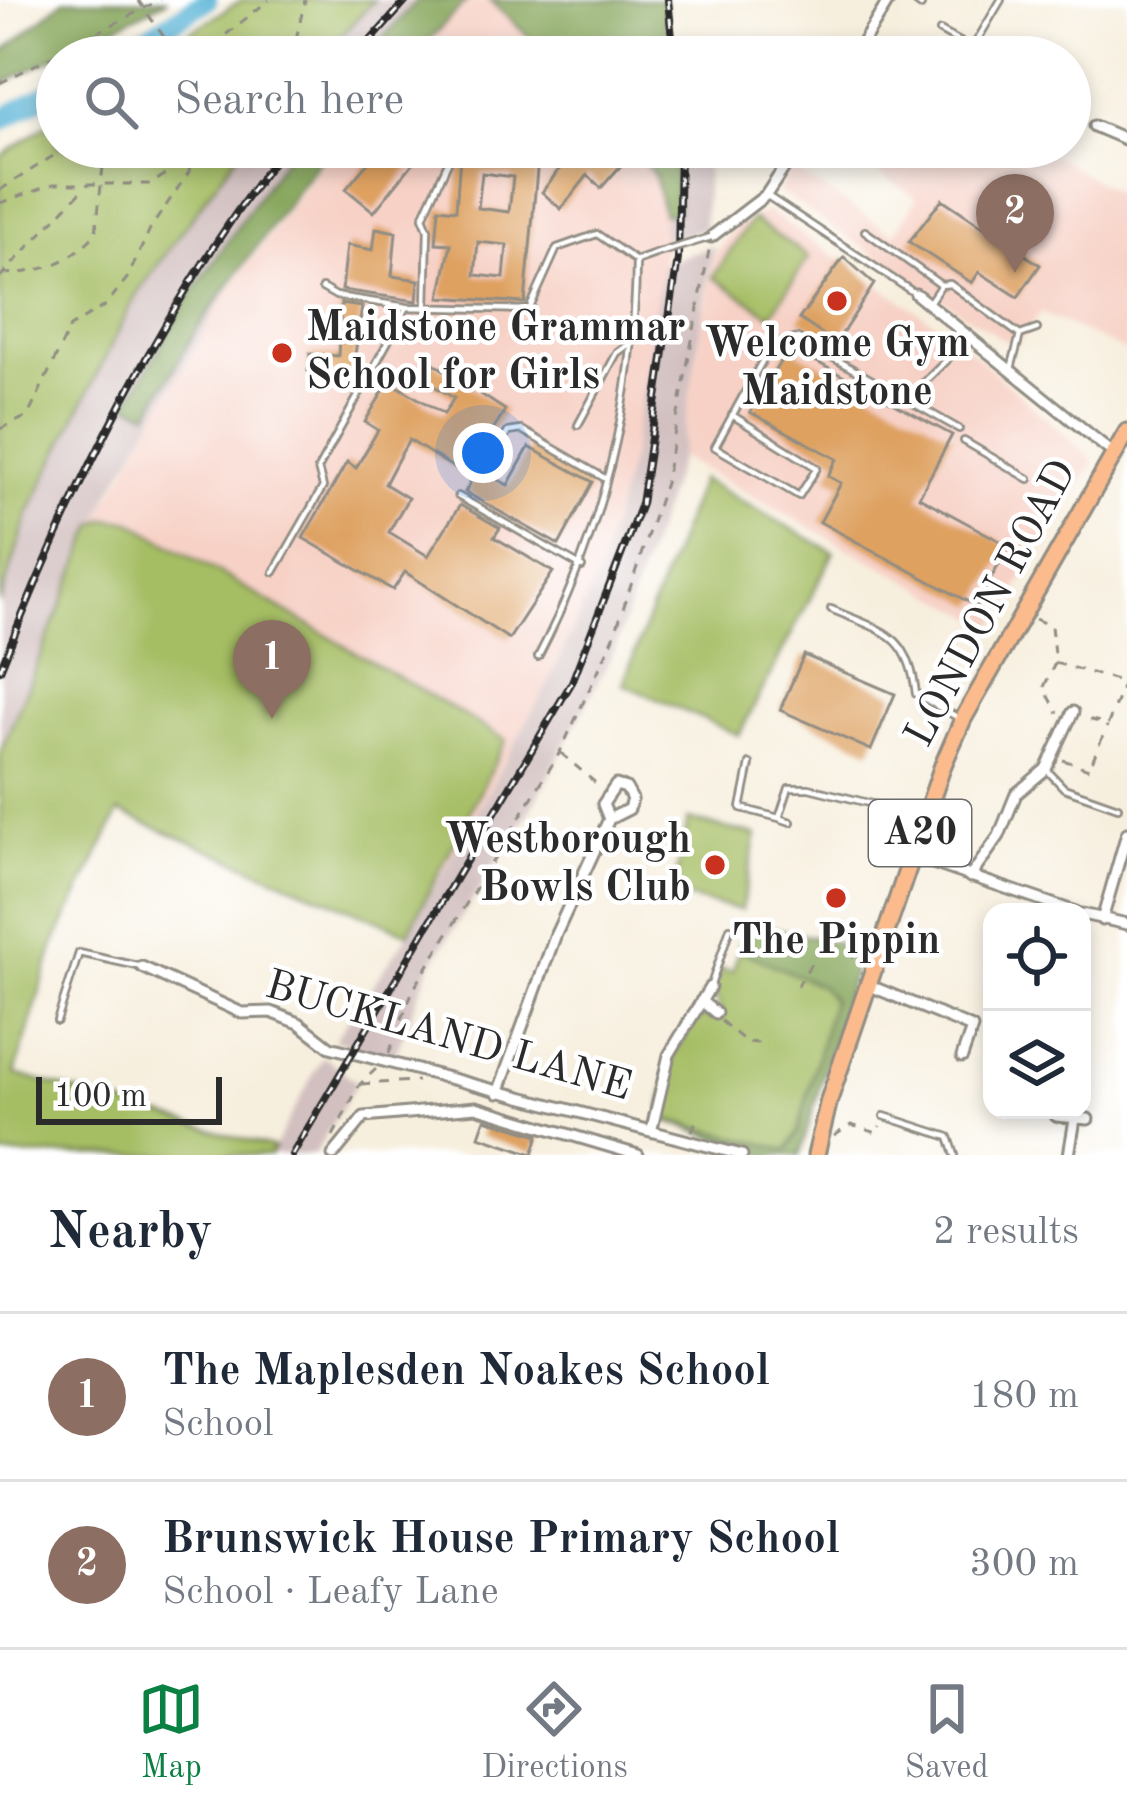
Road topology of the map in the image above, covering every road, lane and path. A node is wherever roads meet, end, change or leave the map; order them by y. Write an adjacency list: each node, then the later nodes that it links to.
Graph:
1 (138, 0): 11 (path, bridge)
2 (160, 0): 10 (path)
3 (269, 0): 12 (path)
4 (305, 0): 13 (path)
5 (889, 0): 14 (street)
6 (913, 0): 8 (lane)
7 (1001, 0): 16 (lane)
8 (922, 6)
9 (940, 32): 15 (lane)
10 (90, 36)
11 (163, 36)
12 (224, 36)
13 (297, 36)
14 (867, 36)
15 (948, 36)
16 (980, 36)
17 (36, 64): 18 (path)
18 (0, 82)
19 (1094, 126): 20 (street)
20 (1127, 139)
21 (36, 167): 29 (path)
22 (103, 168): 27 (path)
23 (174, 168): 27 (path)
24 (186, 168): 50 (path)
25 (445, 168): 41 (lane)
26 (784, 168): 30 (street)
27 (101, 182): 28 (path); 35 (path)
28 (89, 183): 31 (path); 35 (path)
29 (0, 190)
30 (766, 195): 33 (street); 38 (lane)
31 (0, 203)
32 (865, 230): 36 (lane)
33 (711, 238): 34 (lane, bridge); 69 (path)
34 (636, 261): 41 (lane); 45 (lane)
35 (2, 275)
36 (941, 286): 39 (lane); 43 (lane)
37 (322, 288): 40 (lane)
38 (916, 294): 39 (street)
39 (928, 304): 44 (street)
40 (407, 307): 41 (lane); 60 (lane)
41 (426, 307)
42 (1036, 329): 43 (lane)
43 (1020, 335): 46 (lane)
44 (971, 336): 46 (street); 47 (lane)
45 (635, 340): 49 (lane); 56 (lane)
46 (1011, 369): 54 (street)
47 (908, 398): 48 (lane); 51 (lane)
48 (732, 416): 48 (lane)
49 (578, 425)
50 (0, 429)
51 (959, 429)
52 (1127, 432): 54 (main road, LONDON ROAD / A20)
53 (964, 441): 57 (lane)
54 (1114, 454): 62 (main road, LONDON ROAD / A20)
55 (493, 456): 56 (lane)
56 (606, 479): 59 (lane)
57 (1029, 479)
58 (458, 496): 59 (lane)
59 (582, 567): 63 (lane)
60 (274, 572)
61 (831, 608): 66 (lane)
62 (1022, 614): 64 (path); 66 (main road, LONDON ROAD / A20)
63 (538, 657)
64 (1055, 663): 67 (path); 68 (path)
65 (1077, 715): 67 (path); 68 (street)
66 (963, 719): 76 (main road, LONDON ROAD / A20)
67 (1108, 724): 70 (path)
68 (1065, 738): 70 (street)
69 (560, 752): 73 (path); 97 (path)
70 (1053, 757): 72 (street)
71 (750, 764): 75 (lane)
72 (1046, 770): 74 (lane); 81 (street)
73 (606, 792): 77 (street); 77 (street)
74 (1118, 807)
75 (779, 818): 76 (lane); 78 (lane)
76 (926, 818): 80 (main road, LONDON ROAD / A20)
77 (608, 819): 100 (street)
78 (791, 822)
79 (1127, 833): 84 (street)
80 (912, 856): 81 (street); 89 (main road, LONDON ROAD / A20)
81 (970, 877): 82 (street)
82 (1049, 903)
83 (1091, 917): 84 (street)
84 (1102, 920): 85 (street)
85 (1127, 924)
86 (730, 928): 90 (lane)
87 (850, 955): 91 (path)
88 (142, 968): 94 (lane); 97 (street, BUCKLAND LANE)
89 (868, 986): 96 (street); 105 (main road, LONDON ROAD / A20)
90 (710, 987): 92 (street)
91 (797, 987)
92 (701, 1001): 93 (street); 104 (street)
93 (716, 1013): 95 (path)
94 (57, 1021)
95 (760, 1043)
96 (962, 1057)
97 (387, 1060): 98 (street, BUCKLAND LANE); 99 (path)
98 (449, 1080): 99 (path); 100 (street, BUCKLAND LANE)
99 (360, 1084): 107 (path)
100 (498, 1093): 104 (street, BUCKLAND LANE)
101 (884, 1116): 105 (path); 111 (lane)
102 (1076, 1119): 112 (street)
103 (696, 1121): 106 (path)
104 (652, 1128): 106 (street, BUCKLAND LANE)
105 (821, 1130): 110 (main road, LONDON ROAD / A20)
106 (689, 1138): 109 (street, BUCKLAND LANE)
107 (337, 1150): 108 (street, BUCKLAND LANE)
108 (638, 1155)
109 (742, 1155)
110 (816, 1155)
111 (956, 1155)
112 (1069, 1155)

